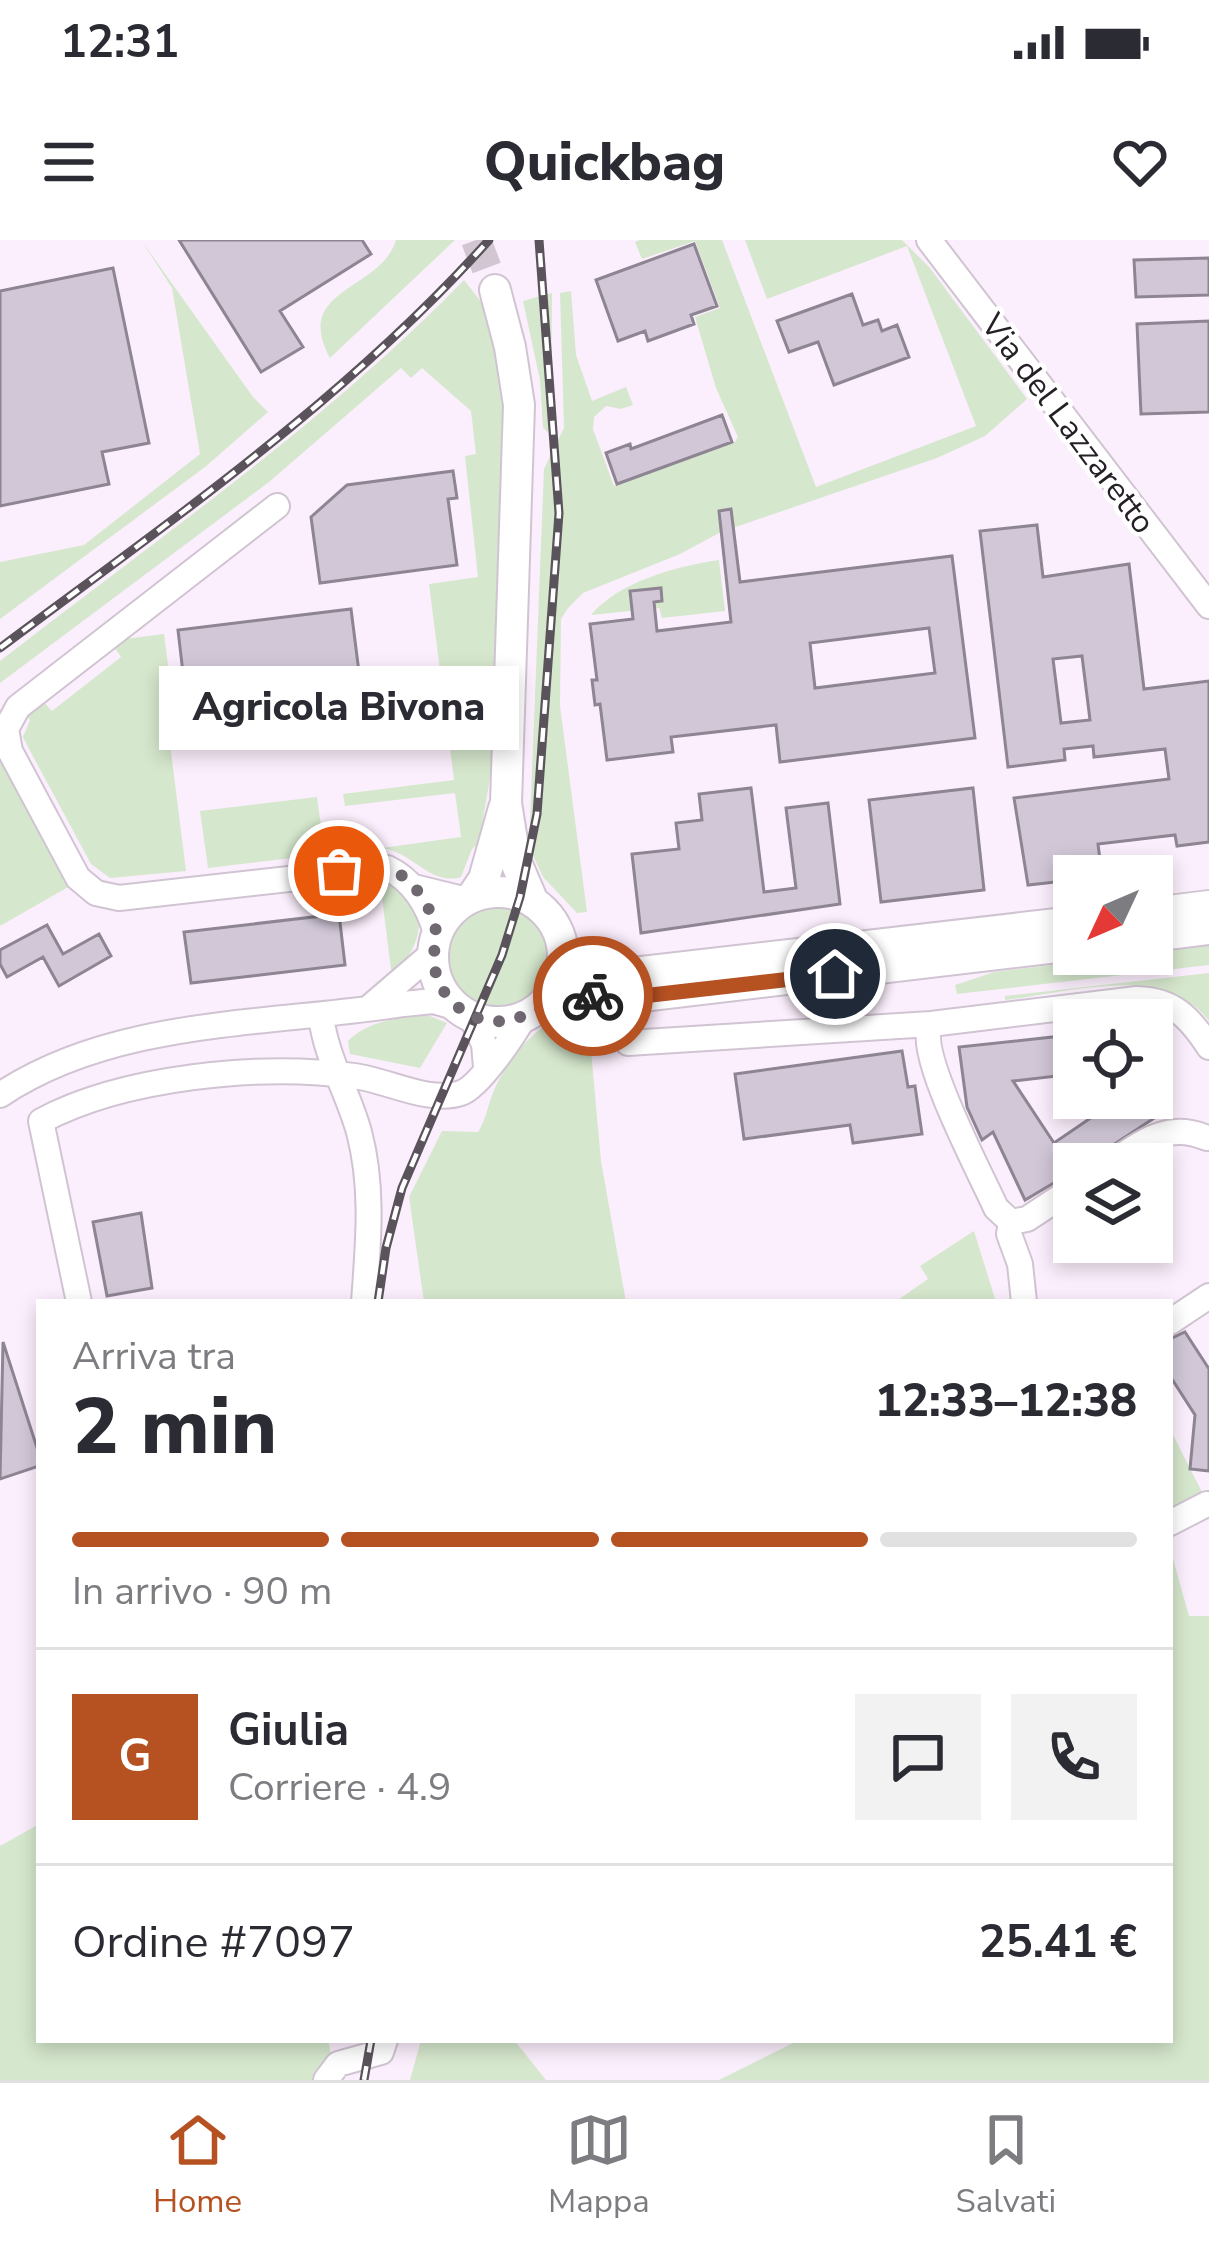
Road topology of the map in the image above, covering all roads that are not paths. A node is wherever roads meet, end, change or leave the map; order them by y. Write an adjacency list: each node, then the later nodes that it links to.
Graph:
1 (928, 240): 4 (street, Via del Lazzaretto)
2 (495, 290): 5 (main road)
3 (277, 506): 6 (street)
4 (1209, 606)
5 (506, 803): 7 (main road); 8 (main road)
6 (415, 887): 7 (street); 14 (street)
7 (470, 899): 8 (main road); 14 (main road)
8 (533, 902): 15 (main road)
9 (1209, 906): 10 (main road)
10 (1173, 910)
11 (1053, 924): 15 (main road)
12 (1209, 929): 13 (main road)
13 (1173, 933)
14 (435, 944): 17 (street); 19 (main road)
15 (562, 947): 18 (main road)
16 (1053, 947): 18 (main road)
17 (363, 1010): 19 (street); 20 (street)
18 (532, 1011): 19 (main road); 24 (street)
19 (464, 1012): 24 (street)
20 (322, 1016): 25 (street); 26 (street)
21 (931, 1024): 22 (street); 23 (street); 32 (street)
22 (628, 1043)
23 (1209, 1047)
24 (486, 1067): 25 (street)
25 (337, 1073): 34 (street); 35 (street)
26 (0, 1095)
27 (1209, 1113): 28 (street)
28 (1208, 1138): 29 (street); 30 (street)
29 (1144, 1143)
30 (1209, 1152)
31 (1053, 1202): 32 (street)
32 (1010, 1222): 36 (street)
33 (1209, 1296): 37 (street)
34 (78, 1299)
35 (364, 1299)
36 (1023, 1299)
37 (1173, 1320)
38 (1207, 1504): 39 (street)
39 (1173, 1521)
40 (384, 2043): 41 (street)
41 (326, 2080)

